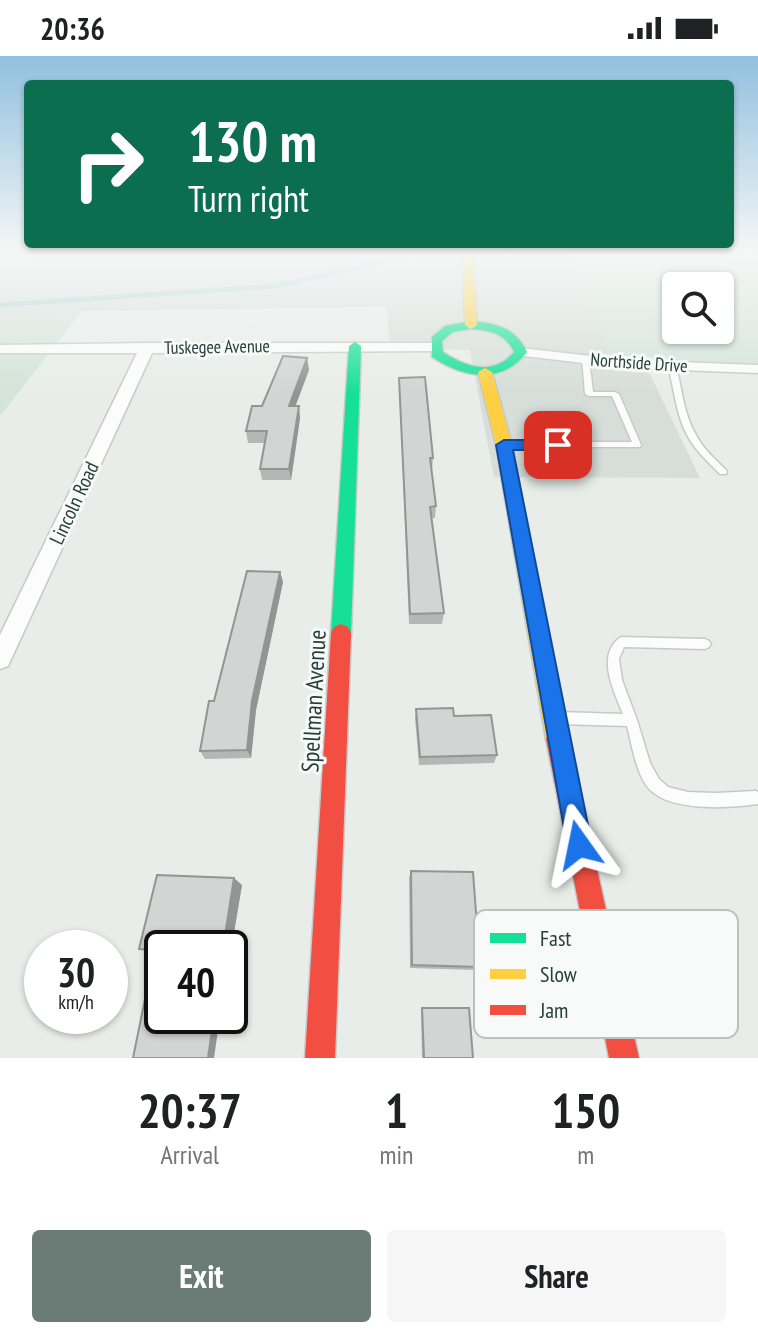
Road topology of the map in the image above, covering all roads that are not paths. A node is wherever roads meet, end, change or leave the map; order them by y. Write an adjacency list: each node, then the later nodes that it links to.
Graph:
1 (470, 299): 2 (street)
2 (471, 325): 5 (street); 7 (street)
3 (355, 346): 4 (street, Tuskegee Avenue); 5 (street, Tuskegee Avenue); 21 (street, Spellman Avenue)
4 (147, 347): 6 (street, Tuskegee Avenue); 15 (street, Lincoln Road)
5 (434, 347): 11 (street)
6 (0, 349)
7 (521, 352): 8 (street, Northside Drive); 11 (street)
8 (585, 359): 9 (street, Northside Drive); 12 (lane)
9 (672, 366): 10 (street, Northside Drive); 13 (lane)
10 (758, 369)
11 (485, 372): 12 (street)
12 (504, 445): 16 (street)
13 (723, 472)
14 (705, 644): 17 (lane)
15 (0, 659)
16 (553, 718): 17 (lane); 19 (street)
17 (631, 720): 18 (lane)
18 (756, 798)
19 (593, 910)
20 (620, 1038): 22 (street)
21 (320, 1058)
22 (624, 1058)

